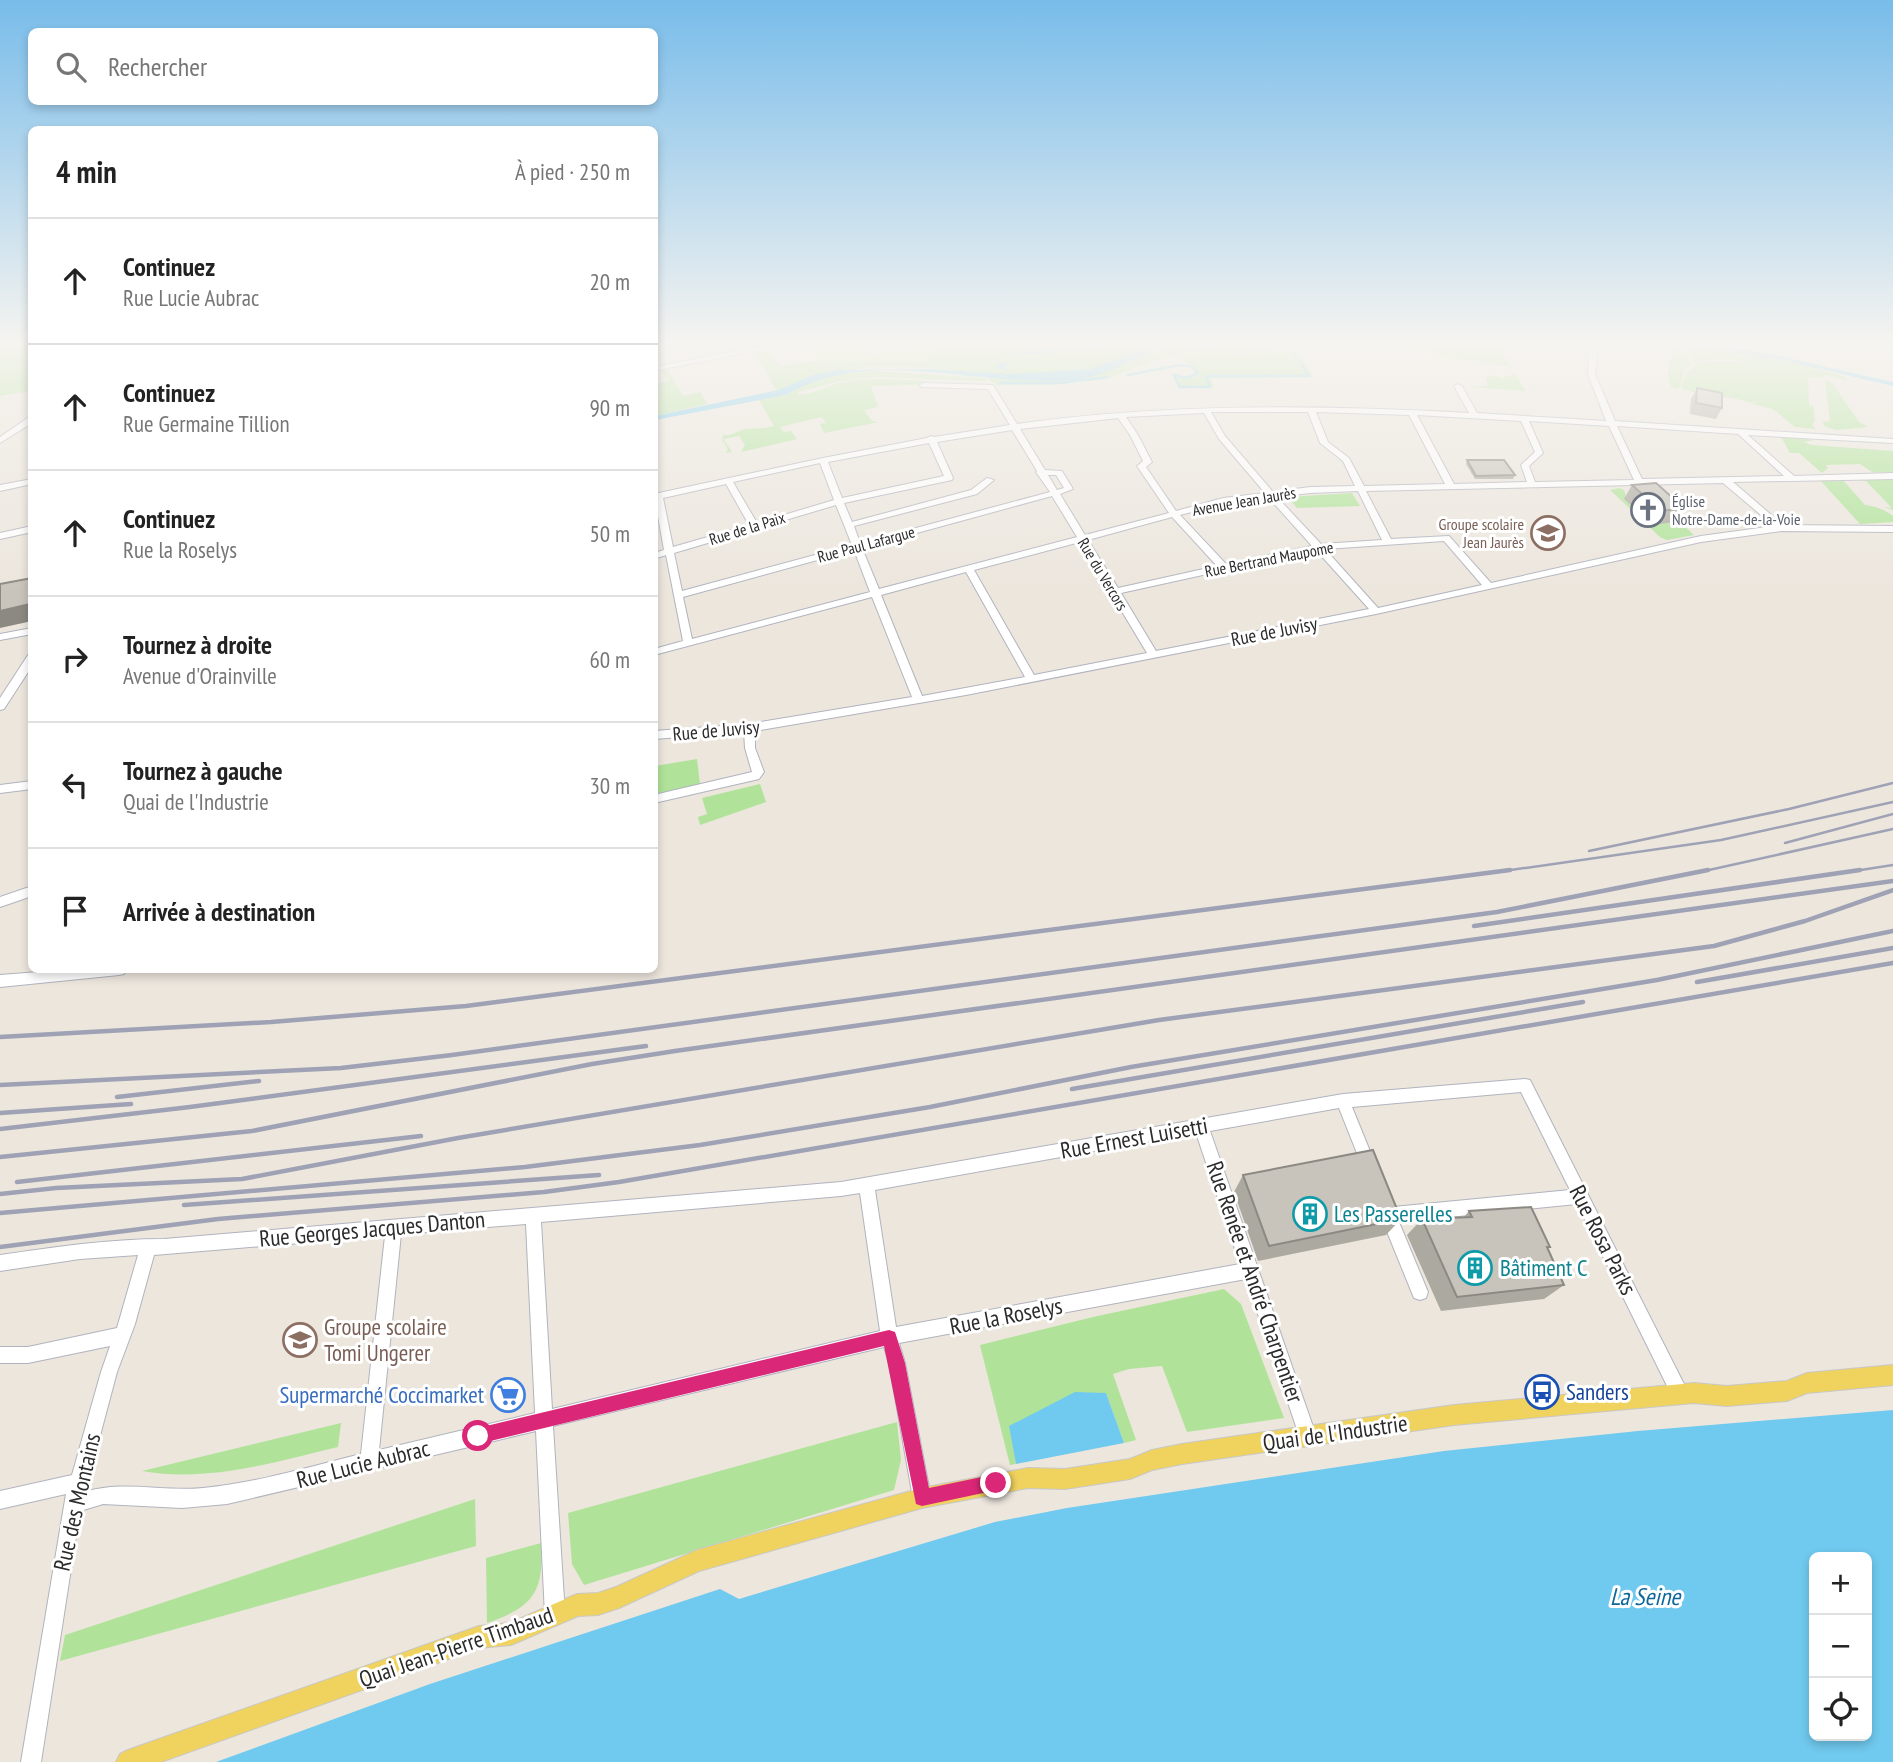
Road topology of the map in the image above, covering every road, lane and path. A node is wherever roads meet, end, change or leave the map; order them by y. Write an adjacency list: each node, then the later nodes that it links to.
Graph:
1 (20, 427): 13 (street)
2 (1004, 427): 12 (street)
3 (1013, 427): 16 (street, Rue du Vercors)
4 (1129, 427): 33 (street)
5 (1217, 427): 28 (street)
6 (1318, 427): 27 (street)
7 (1419, 427): 25 (street)
8 (1528, 427): 24 (street)
9 (1614, 427): 23 (street)
10 (1665, 427): 11 (street)
11 (1741, 432): 14 (street); 18 (street)
12 (930, 438): 15 (street); 31 (street)
13 (0, 441)
14 (1893, 441)
15 (822, 460): 19 (street); 31 (street)
16 (1040, 472): 29 (street, Rue du Vercors); 29 (street)
17 (1893, 476): 18 (street, Avenue Jean Jaurès)
18 (1791, 478): 21 (street, Avenue Jean Jaurès)
19 (728, 480): 30 (street); 35 (street)
20 (990, 480): 34 (street)
21 (1726, 481): 23 (street, Avenue Jean Jaurès); 36 (street)
22 (28, 482): 26 (street)
23 (1640, 483): 24 (street, Avenue Jean Jaurès)
24 (1532, 485): 25 (street, Avenue Jean Jaurès)
25 (1451, 487): 27 (street, Avenue Jean Jaurès)
26 (0, 488)
27 (1361, 488): 28 (street, Avenue Jean Jaurès); 41 (street)
28 (1269, 493): 33 (street, Avenue Jean Jaurès); 43 (street)
29 (1054, 494): 40 (street, Rue du Vercors); 42 (street, Rue Paul Lafargue)
30 (658, 497)
31 (839, 501): 34 (street); 35 (street, Rue de la Paix)
32 (658, 505): 44 (street)
33 (1174, 514): 40 (street, Avenue Jean Jaurès); 46 (street)
34 (849, 525): 42 (street)
35 (754, 526): 44 (street, Rue de la Paix)
36 (1781, 528): 37 (street, Rue de Juvisy); 48 (street, Rue de Juvisy)
37 (1893, 529)
38 (28, 530): 39 (street)
39 (0, 536)
40 (1081, 539): 47 (street, Avenue Jean Jaurès); 49 (street, Rue du Vercors)
41 (1388, 542): 43 (street, Rue Bertrand Maupome); 48 (street, Rue Bertrand Maupome)
42 (857, 547): 50 (street); 51 (street, Rue Paul Lafargue)
43 (1318, 547): 46 (street, Rue Bertrand Maupome); 52 (street)
44 (670, 552): 45 (street, Rue de la Paix); 51 (street)
45 (658, 555)
46 (1224, 568): 49 (street, Rue Bertrand Maupome)
47 (969, 569): 50 (street, Avenue Jean Jaurès); 59 (street)
48 (1488, 585): 52 (street, Rue de Juvisy)
49 (1113, 592): 57 (street, Rue du Vercors)
50 (876, 593): 55 (street, Avenue Jean Jaurès); 60 (street)
51 (679, 595): 55 (street)
52 (1376, 611): 57 (street, Rue de Juvisy)
53 (28, 632): 54 (street)
54 (0, 637)
55 (688, 643): 56 (street, Avenue Jean Jaurès)
56 (658, 651)
57 (1153, 654): 59 (street, Rue de Juvisy)
58 (28, 663): 61 (street)
59 (1031, 679): 60 (street, Rue de Juvisy)
60 (918, 700): 62 (street, Rue de Juvisy)
61 (0, 706)
62 (749, 728): 63 (street, Rue de Juvisy); 66 (street)
63 (658, 735)
64 (28, 786): 65 (street)
65 (0, 789)
66 (658, 798)
67 (28, 892): 68 (street)
68 (0, 902)
69 (87, 973): 70 (street)
70 (0, 981)
71 (1525, 1085): 72 (street, Rue Ernest Luisetti); 76 (street, Rue Rosa Parks)
72 (1343, 1101): 73 (street, Rue Ernest Luisetti); 74 (street)
73 (1201, 1126): 75 (street, Rue Ernest Luisetti); 82 (street, Rue Renée et André Charpentier)
74 (1374, 1177)
75 (867, 1186): 77 (street, Rue Ernest Luisetti); 85 (street)
76 (1581, 1196): 83 (street); 89 (street, Rue Rosa Parks)
77 (745, 1199): 78 (street, Rue Georges Jacques Danton)
78 (533, 1216): 79 (street, Rue Georges Jacques Danton); 90 (street)
79 (394, 1227): 80 (street, Rue Georges Jacques Danton); 92 (street)
80 (148, 1248): 81 (street, Rue Georges Jacques Danton); 84 (street, Rue des Montains)
81 (0, 1263)
82 (1252, 1270): 85 (street, Rue la Roselys); 91 (street, Rue Renée et André Charpentier)
83 (1420, 1292)
84 (123, 1335): 86 (street); 93 (street, Rue des Montains)
85 (889, 1337): 87 (street, Rue la Roselys); 94 (street)
86 (0, 1355)
87 (761, 1368): 90 (street, Rue Lucie Aubrac)
88 (1893, 1375): 89 (main road, Quai de l'Industrie)
89 (1681, 1394): 91 (main road, Quai de l'Industrie)
90 (544, 1420): 92 (street, Rue Lucie Aubrac); 98 (street)
91 (1308, 1438): 94 (main road, Quai de l'Industrie)
92 (369, 1462): 96 (street, Rue Lucie Aubrac)
93 (78, 1482): 95 (street); 96 (street, Rue des Montains)
94 (922, 1498): 97 (main road, Quai de l'Industrie)
95 (0, 1500)
96 (72, 1505): 99 (street, Rue des Montains)
97 (783, 1536): 98 (main road, Quai Jean-Pierre Timbaud)
98 (555, 1615): 100 (main road, Quai Jean-Pierre Timbaud)
99 (30, 1762)
100 (128, 1762)

